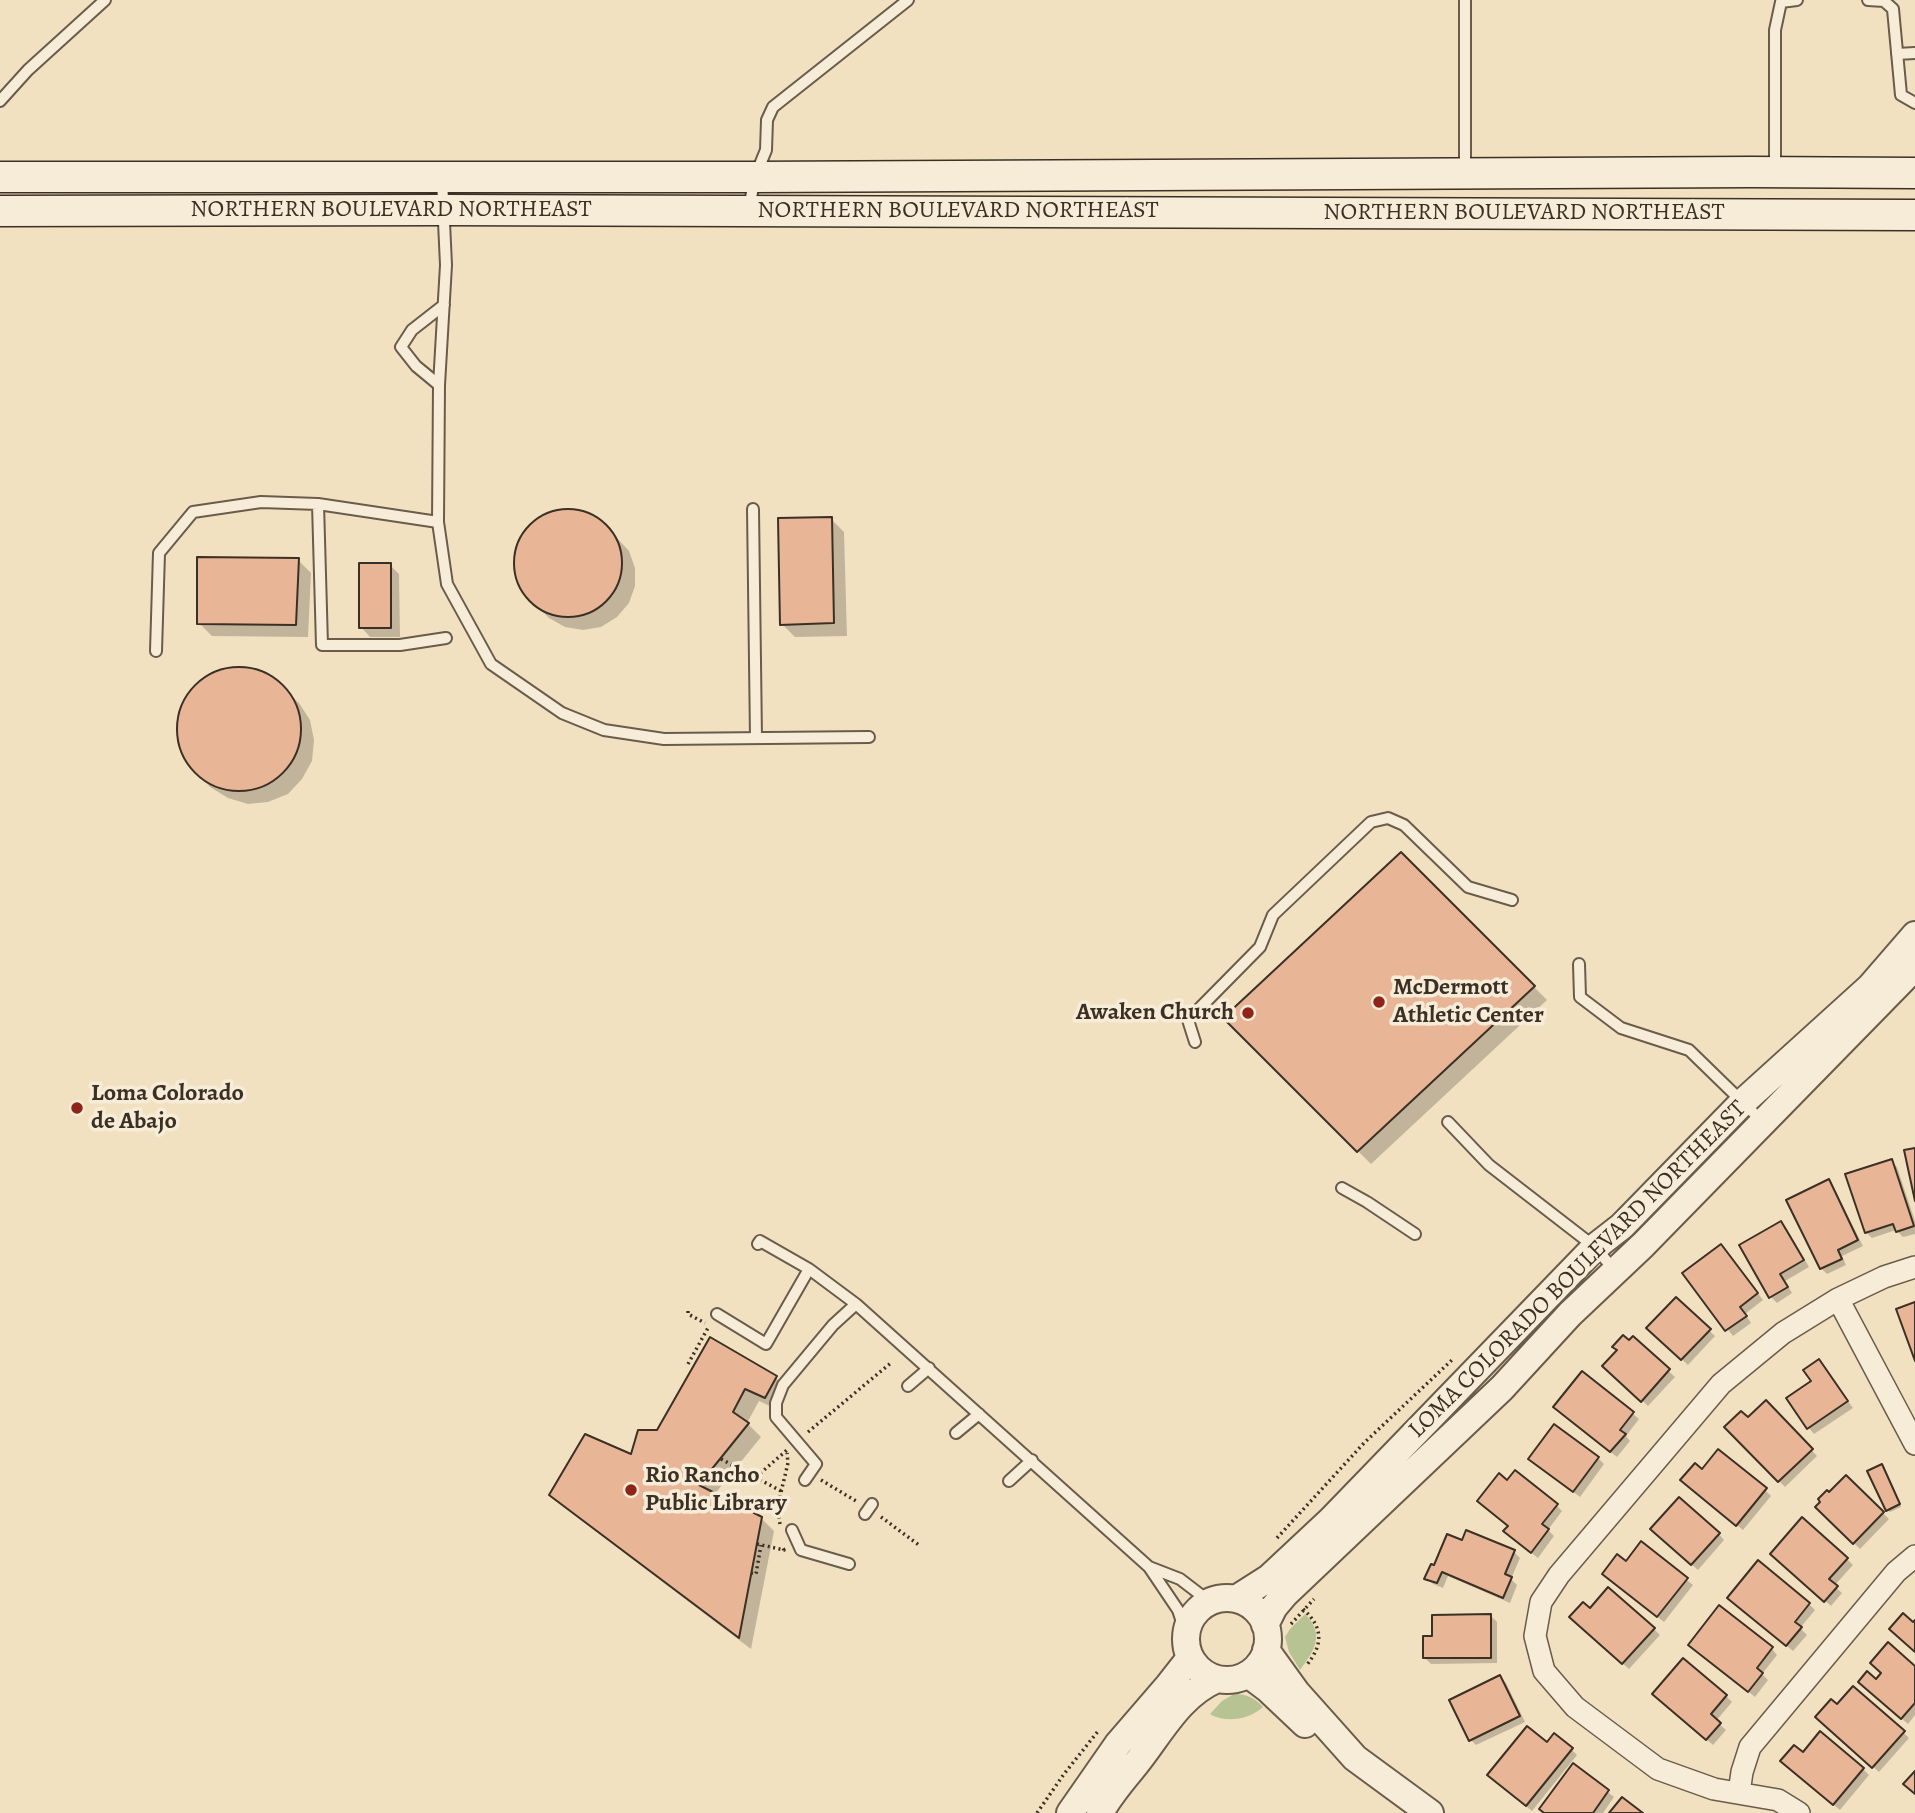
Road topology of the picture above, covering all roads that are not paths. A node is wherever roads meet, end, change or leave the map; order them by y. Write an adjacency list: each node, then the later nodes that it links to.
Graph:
1 (105, 0): 8 (lane)
2 (908, 0): 15 (lane)
3 (1465, 0): 11 (lane)
4 (1797, 0): 10 (lane)
5 (1868, 0): 7 (lane)
6 (1915, 53): 7 (lane)
7 (1897, 54): 9 (lane)
8 (0, 101)
9 (1915, 103)
10 (1775, 172): 11 (main road, NORTHERN BOULEVARD NORTHEAST); 12 (main road, NORTHERN BOULEVARD NORTHEAST)
11 (1465, 173): 15 (main road, NORTHERN BOULEVARD NORTHEAST); 19 (street)
12 (1915, 173)
13 (0, 177): 14 (main road, NORTHERN BOULEVARD NORTHEAST)
14 (442, 177): 15 (main road, NORTHERN BOULEVARD NORTHEAST); 16 (lane)
15 (755, 177): 18 (lane)
16 (444, 210): 17 (main road, NORTHERN BOULEVARD NORTHEAST); 18 (main road, NORTHERN BOULEVARD NORTHEAST); 21 (lane)
17 (0, 211)
18 (749, 211): 19 (main road, NORTHERN BOULEVARD NORTHEAST)
19 (1464, 213): 20 (main road, NORTHERN BOULEVARD NORTHEAST)
20 (1915, 215)
21 (444, 305): 22 (lane); 22 (lane)
22 (439, 385): 25 (lane)
23 (318, 504): 25 (lane); 26 (lane); 27 (lane)
24 (753, 509): 29 (lane)
25 (438, 522): 29 (lane)
26 (446, 638)
27 (156, 651)
28 (869, 737): 29 (lane)
29 (756, 738)
30 (1512, 900): 34 (lane)
31 (1915, 934): 35 (street, LOMA COLORADO BOULEVARD NORTHEAST)
32 (1579, 964): 35 (lane)
33 (1915, 967): 37 (street, LOMA COLORADO BOULEVARD NORTHEAST)
34 (1195, 1042)
35 (1743, 1102): 37 (lane); 41 (street, LOMA COLORADO BOULEVARD NORTHEAST)
36 (1448, 1122): 41 (lane)
37 (1763, 1122): 44 (street, LOMA COLORADO BOULEVARD NORTHEAST)
38 (1342, 1188): 39 (lane)
39 (1415, 1234)
40 (758, 1244): 43 (lane)
41 (1595, 1247): 44 (lane); 60 (street, LOMA COLORADO BOULEVARD NORTHEAST)
42 (1915, 1267): 45 (street)
43 (808, 1269): 46 (lane); 47 (lane)
44 (1616, 1271): 61 (street, LOMA COLORADO BOULEVARD NORTHEAST)
45 (1838, 1299): 52 (street); 66 (street)
46 (856, 1304): 48 (lane); 54 (lane)
47 (717, 1314)
48 (929, 1368): 49 (lane); 50 (lane)
49 (908, 1386)
50 (979, 1414): 51 (lane); 53 (lane)
51 (956, 1433)
52 (1915, 1444)
53 (1032, 1460): 55 (lane); 59 (lane)
54 (805, 1480)
55 (1009, 1481)
56 (792, 1530): 58 (lane)
57 (1915, 1556): 66 (street)
58 (849, 1564)
59 (1149, 1567): 60 (lane); 62 (lane)
60 (1223, 1601): 61 (street); 62 (street, LOMA COLORADO BOULEVARD NORTHEAST)
61 (1272, 1635): 63 (street, LOMA COLORADO BOULEVARD NORTHEAST); 65 (street)
62 (1188, 1646): 64 (street); 67 (street, LOMA COLORADO BOULEVARD NORTHEAST)
63 (1248, 1674): 64 (street); 65 (street)
64 (1217, 1679): 68 (street)
65 (1355, 1758): 69 (street)
66 (1739, 1793): 70 (street)
67 (1070, 1813)
68 (1100, 1813)
69 (1430, 1813)
70 (1799, 1813)

